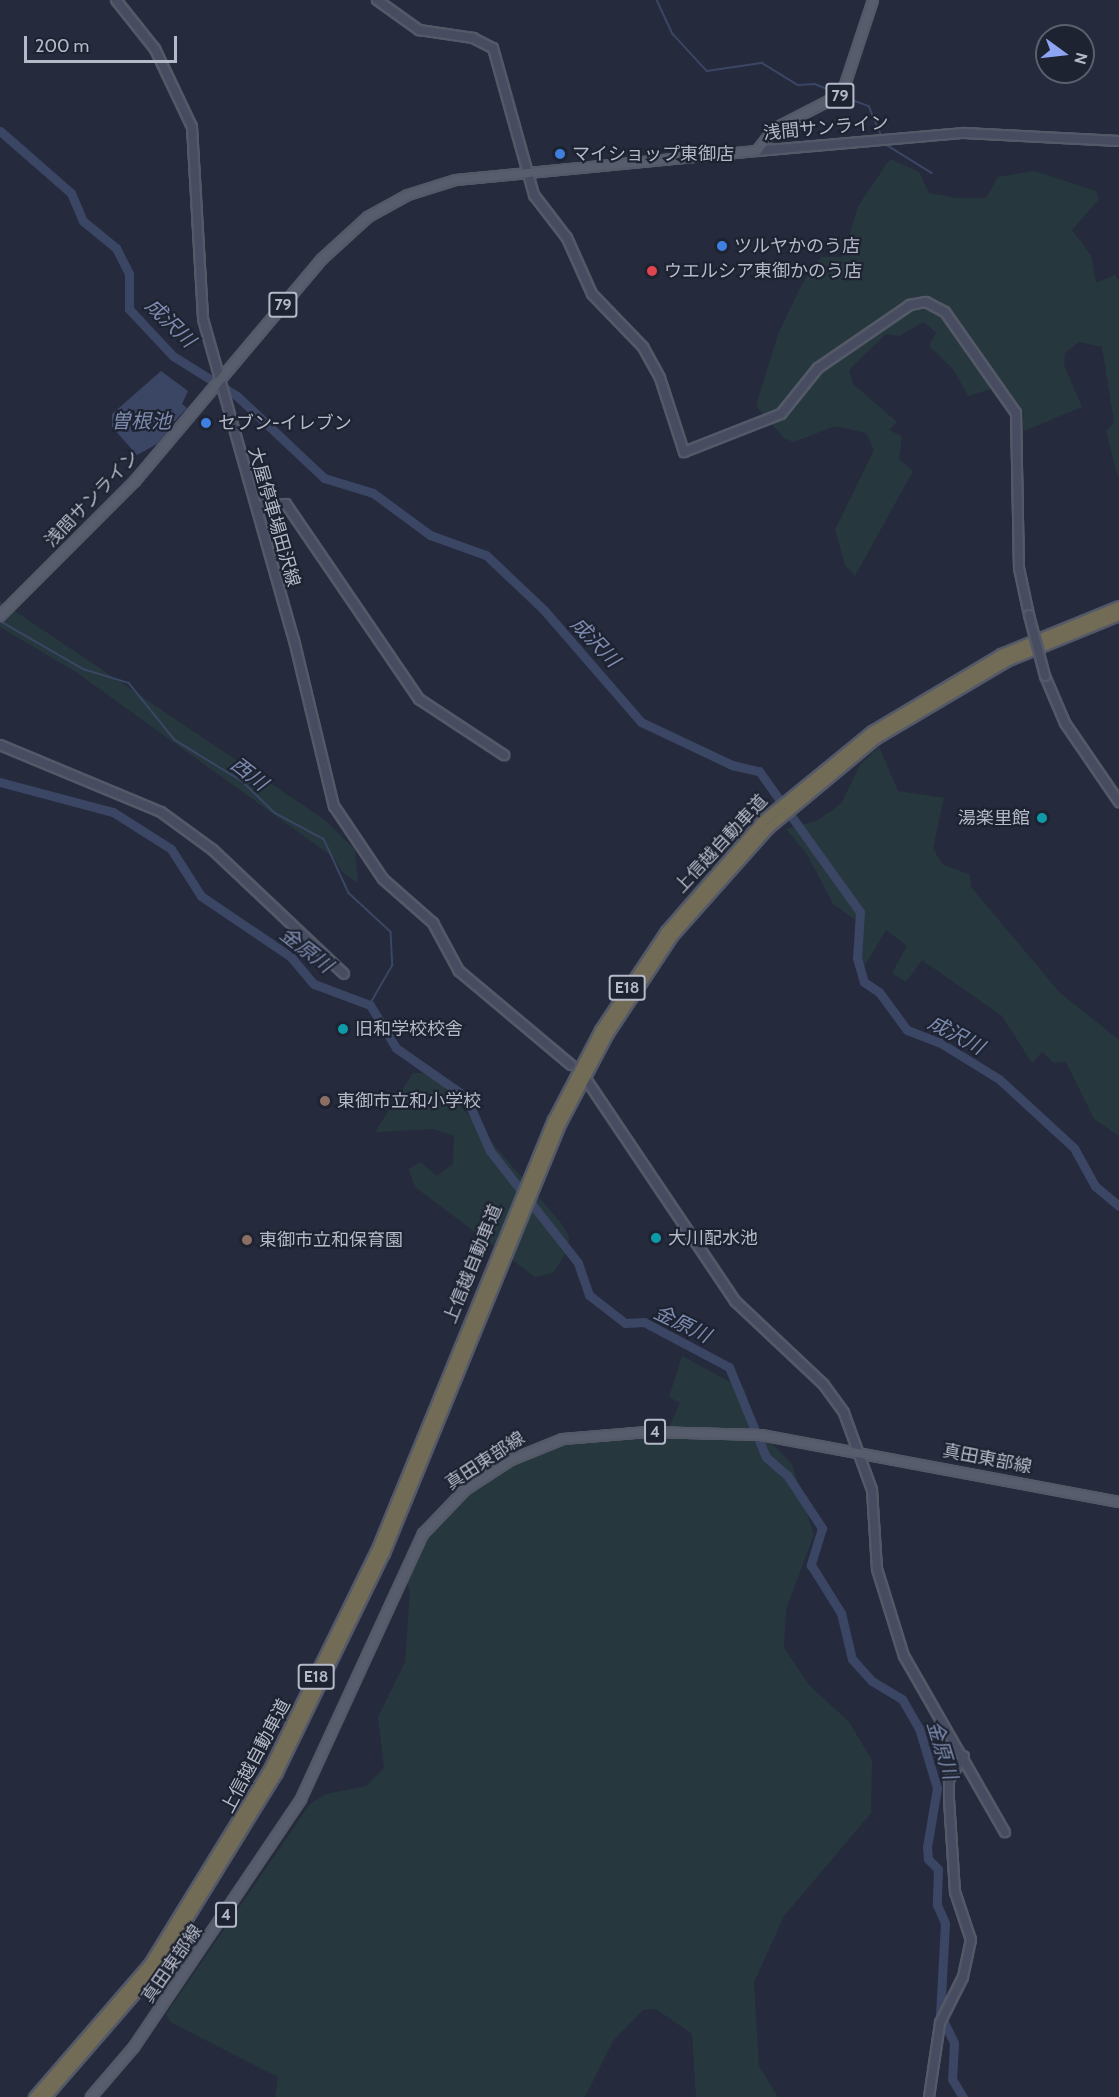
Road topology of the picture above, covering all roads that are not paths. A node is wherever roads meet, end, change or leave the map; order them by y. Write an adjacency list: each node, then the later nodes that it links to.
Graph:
1 (116, 0): 7 (street, 大屋停車場田沢線)
2 (377, 0): 6 (street)
3 (873, 0): 5 (main road, 79)
4 (1119, 141): 5 (street, 浅間サンライン)
5 (757, 151): 6 (main road, 浅間サンライン / 79)
6 (527, 174): 7 (main road, 浅間サンライン / 79); 15 (street, bridge)
7 (218, 386): 8 (street, 大屋停車場田沢線); 11 (main road, 浅間サンライン / 79)
8 (257, 506): 13 (street); 17 (street, 大屋停車場田沢線)
9 (1119, 606): 14 (highway, 上信越自動車道 / E18)
10 (1119, 615): 14 (highway, 上信越自動車道 / E18)
11 (0, 616)
12 (0, 745): 16 (street)
13 (504, 755)
14 (793, 798): 19 (highway, 上信越自動車道 / E18)
15 (1119, 802)
16 (344, 974)
17 (571, 1065)
18 (588, 1082): 20 (street)
19 (516, 1210): 24 (highway, 上信越自動車道 / E18); 25 (highway, 上信越自動車道 / E18)
20 (857, 1450): 21 (main road, 真田東部線 / 4); 22 (street); 26 (main road, 真田東部線 / 4)
21 (1119, 1502)
22 (964, 1756): 23 (street); 27 (street)
23 (1005, 1832)
24 (34, 2097)
25 (45, 2097)
26 (91, 2097)
27 (929, 2097)

